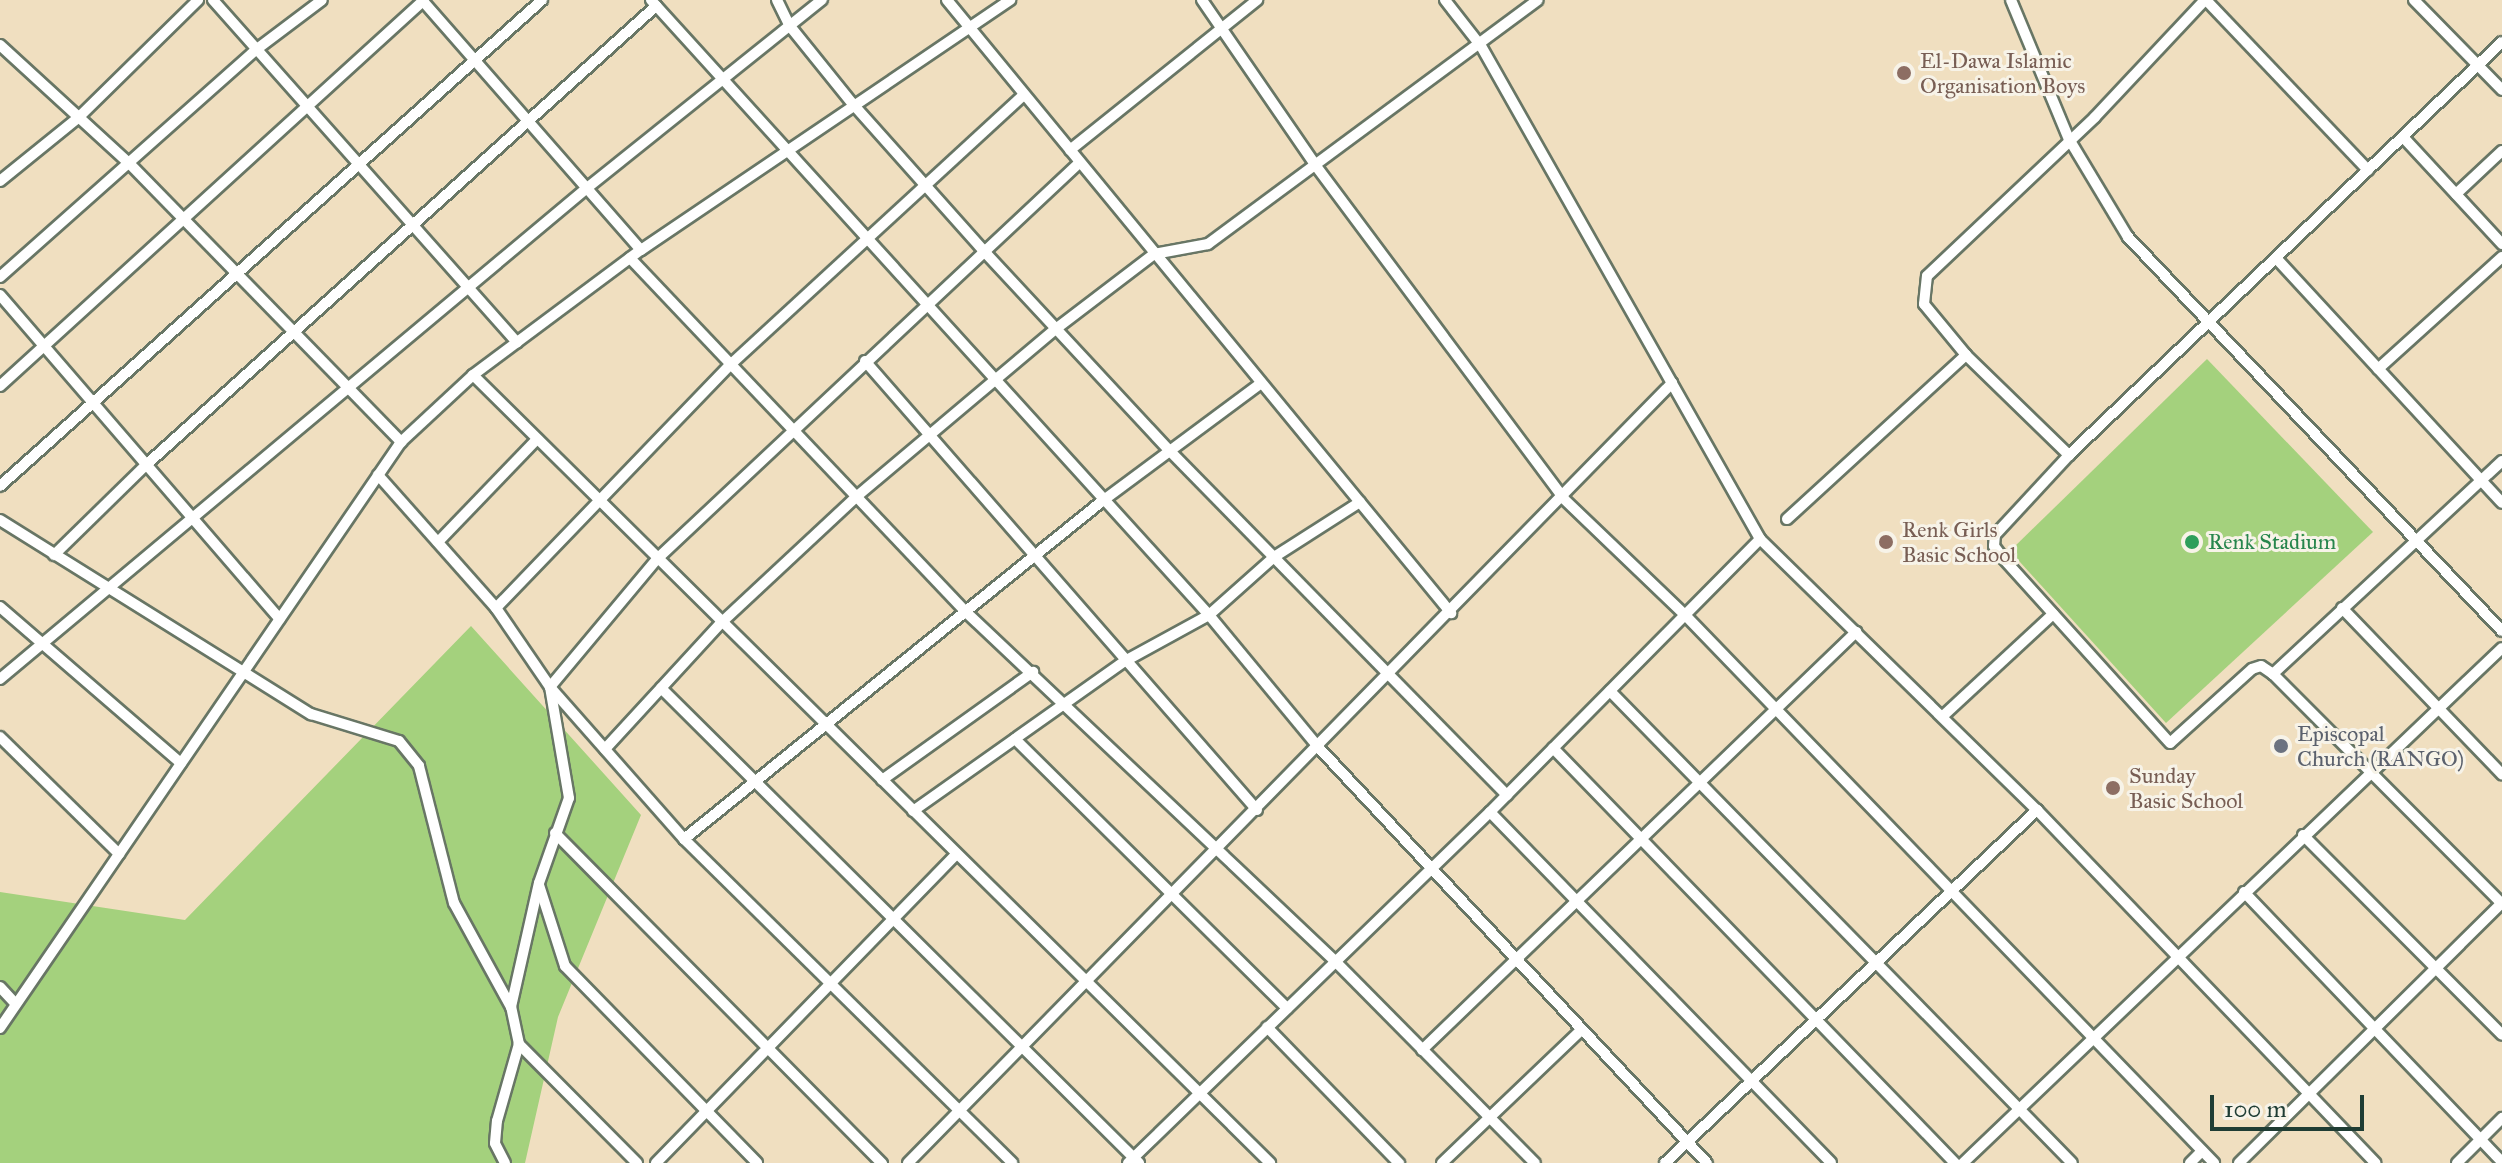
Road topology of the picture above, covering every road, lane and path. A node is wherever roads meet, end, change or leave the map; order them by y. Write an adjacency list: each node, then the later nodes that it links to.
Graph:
1 (198, 0): 32 (street)
2 (213, 0): 24 (street)
3 (322, 0): 24 (street)
4 (423, 0): 25 (street); 31 (street)
5 (542, 0): 25 (street)
6 (777, 0): 18 (street)
7 (822, 0): 18 (street)
8 (947, 0): 20 (street)
9 (1010, 0): 20 (street)
10 (1202, 0): 19 (street)
11 (1257, 0): 19 (street)
12 (1445, 0): 23 (street)
13 (1538, 0): 23 (street)
14 (2011, 0): 35 (street)
15 (2205, 0): 35 (street); 43 (street)
16 (2414, 0): 26 (street)
17 (653, 3): 27 (street); 33 (street)
18 (789, 25): 27 (street); 30 (street)
19 (1221, 27): 37 (street); 42 (street)
20 (969, 28): 29 (street); 30 (street)
21 (2502, 42): 26 (street)
22 (0, 45): 32 (street)
23 (1481, 46): 42 (street); 74 (street)
24 (257, 49): 31 (street); 39 (street)
25 (475, 61): 33 (street); 41 (street)
26 (2477, 65): 28 (street); 34 (street)
27 (722, 78): 36 (street); 46 (street)
28 (2502, 90)
29 (1024, 95): 37 (street); 45 (street)
30 (852, 103): 36 (street); 45 (street)
31 (308, 106): 41 (street); 48 (street)
32 (79, 117): 39 (street); 44 (street)
33 (528, 120): 46 (street); 49 (street)
34 (2403, 137): 43 (street); 47 (street)
35 (2069, 139): 63 (street); 68 (street)
36 (786, 148): 50 (street); 53 (street)
37 (1070, 150): 40 (street)
38 (2502, 151): 47 (street)
39 (129, 163): 48 (street); 59 (street)
40 (1079, 163): 52 (street); 54 (street)
41 (359, 164): 49 (street); 58 (street)
42 (1316, 166): 54 (street); 92 (street)
43 (2368, 170): 57 (street)
44 (0, 181)
45 (925, 185): 50 (street); 52 (street)
46 (587, 188): 53 (street); 60 (street)
47 (2456, 194): 51 (street)
48 (184, 219): 58 (street); 67 (street)
49 (412, 223): 60 (street); 65 (street)
50 (869, 239): 62 (street); 70 (street)
51 (2502, 244)
52 (982, 249): 62 (street); 64 (street)
53 (641, 250): 56 (street)
54 (1154, 254): 64 (street); 75 (street)
55 (2502, 257): 71 (street)
56 (630, 258): 66 (street); 70 (street)
57 (2276, 258): 63 (street); 71 (street)
58 (237, 274): 65 (street); 78 (street)
59 (0, 277)
60 (468, 287): 66 (street); 77 (street)
61 (0, 295): 67 (street)
62 (926, 302): 69 (street); 73 (street)
63 (2208, 323): 84 (street); 100 (street)
64 (1057, 328): 73 (street); 83 (street)
65 (296, 335): 77 (street); 86 (street)
66 (517, 342): 72 (street)
67 (44, 346): 76 (street); 78 (street)
68 (1966, 355): 84 (street); 97 (street)
69 (865, 361): 79 (street); 80 (street)
70 (730, 365): 79 (street); 91 (street)
71 (2378, 369): 88 (street)
72 (473, 375): 81 (street); 82 (street)
73 (995, 379): 80 (street); 93 (street)
74 (1672, 383): 92 (street); 99 (street)
75 (1260, 384): 83 (street); 94 (street)
76 (0, 386)
77 (348, 388): 82 (street); 96 (street)
78 (93, 403): 86 (street); 89 (street)
79 (792, 430): 90 (street); 105 (street)
80 (929, 436): 90 (street); 102 (street)
81 (537, 439): 91 (street); 101 (street)
82 (401, 442): 87 (street)
83 (1169, 450): 93 (street); 104 (street)
84 (2069, 455): 112 (street)
85 (2502, 461): 88 (street)
86 (147, 464): 96 (street); 103 (street)
87 (378, 475): 101 (street); 115 (street)
88 (2481, 480): 95 (street); 100 (street)
89 (0, 486)
90 (856, 497): 110 (street); 116 (street)
91 (598, 499): 105 (street); 108 (street)
92 (1564, 499): 111 (street); 114 (street)
93 (1101, 502): 102 (street); 113 (street)
94 (1360, 502): 104 (street); 111 (street)
95 (2502, 503)
96 (193, 518): 106 (street); 115 (street)
97 (1787, 519)
98 (0, 520): 103 (street)
99 (1760, 539): 114 (street); 118 (street)
100 (2413, 541): 109 (street); 117 (street)
101 (438, 542): 108 (street)
102 (1037, 554): 110 (street); 121 (street)
103 (54, 555): 106 (street)
104 (1274, 557): 113 (street); 125 (street)
105 (657, 559): 116 (street); 127 (street)
106 (107, 589): 119 (street); 123 (street)
107 (0, 607): 119 (street)
108 (496, 608): 127 (street)
109 (2342, 608): 124 (street); 131 (street)
110 (966, 612): 122 (street); 134 (street)
111 (1451, 613): 125 (street)
112 (2053, 614): 124 (street); 133 (street)
113 (1209, 615): 121 (street); 137 (street)
114 (1687, 617): 129 (street); 132 (street)
115 (280, 619): 123 (street)
116 (721, 623): 128 (street); 134 (street)
117 (2502, 631)
118 (1856, 632): 132 (street); 133 (street)
119 (42, 643): 126 (street); 140 (street)
120 (2502, 648): 131 (street)
121 (1125, 661): 130 (street); 147 (street)
122 (1033, 672): 130 (street); 143 (street)
123 (242, 674): 140 (street); 175 (street)
124 (2273, 674): 141 (street)
125 (1388, 675): 137 (street); 146 (street)
126 (0, 679)
127 (550, 687): 139 (street); 151 (street)
128 (661, 688): 139 (street); 145 (street)
129 (1610, 691): 138 (street); 144 (street)
130 (1065, 704): 136 (street); 155 (street)
131 (2437, 707): 141 (street); 142 (street)
132 (1777, 709): 144 (street); 160 (street)
133 (1943, 716): 148 (street)
134 (825, 726): 143 (street); 145 (street)
135 (0, 737): 156 (street)
136 (1015, 739): 149 (street); 162 (street)
137 (1319, 748): 147 (street); 158 (street)
138 (1553, 748): 146 (street); 153 (street)
139 (605, 749): 154 (street)
140 (181, 763): 156 (street)
141 (2371, 770): 152 (street); 164 (street)
142 (2502, 774)
143 (882, 780): 149 (street)
144 (1699, 782): 153 (street); 169 (street)
145 (754, 784): 154 (street); 165 (street)
146 (1507, 795): 150 (street)
147 (1257, 810): 155 (street)
148 (2037, 810): 160 (street); 166 (street)
149 (913, 811): 157 (street)
150 (1490, 812): 158 (street); 163 (street)
151 (555, 833): 159 (street); 185 (street)
152 (2303, 835): 161 (street); 170 (street)
153 (1640, 838): 163 (street); 177 (street)
154 (684, 839): 171 (street)
155 (1218, 850): 162 (street); 168 (street)
156 (119, 854): 174 (street)
157 (957, 854): 165 (street); 172 (street)
158 (1430, 868): 167 (street); 168 (street)
159 (539, 883): 175 (street); 191 (street)
160 (1951, 889): 169 (street); 183 (street)
161 (2244, 892): 166 (street); 180 (street)
162 (1174, 897): 172 (street); 176 (street)
163 (1575, 900): 167 (street); 188 (street)
164 (2502, 903): 170 (street)
165 (894, 919): 171 (street); 186 (street)
166 (2178, 956): 183 (street); 190 (street)
167 (1513, 957): 181 (street); 187 (street)
168 (1335, 961): 176 (street); 187 (street)
169 (1874, 961): 177 (street); 192 (street)
170 (2434, 971): 180 (street); 182 (street)
171 (833, 982): 185 (street); 193 (street)
172 (1088, 984): 186 (street); 189 (street)
173 (0, 987): 174 (street)
174 (16, 1004): 179 (street)
175 (511, 1007): 184 (street)
176 (1287, 1008): 178 (street)
177 (1814, 1018): 188 (street); 215 (street)
178 (1267, 1027): 189 (street); 209 (street)
179 (0, 1028)
180 (2375, 1029): 190 (street); 196 (street)
181 (1581, 1030): 194 (street); 197 (street)
182 (2502, 1035)
183 (2094, 1036): 192 (street); 198 (street)
184 (519, 1044): 201 (street); 202 (street)
185 (769, 1048): 191 (street); 205 (street)
186 (1024, 1048): 193 (street); 199 (street)
187 (1422, 1050): 194 (street)
188 (1750, 1079): 197 (street); 214 (street)
189 (1198, 1092): 199 (street); 208 (street)
190 (2309, 1094): 220 (street); 221 (street)
191 (707, 1108): 203 (street); 204 (street)
192 (2019, 1109): 216 (street); 217 (street)
193 (961, 1111): 206 (street); 207 (street)
194 (1488, 1117): 210 (street); 211 (street)
195 (2502, 1118): 196 (street)
196 (2481, 1140): 200 (street); 222 (street)
197 (1687, 1142): 212 (street); 213 (street)
198 (2202, 1151): 218 (street); 219 (street)
199 (1133, 1161)
200 (2502, 1162)
201 (505, 1163)
202 (637, 1163)
203 (656, 1163)
204 (757, 1163)
205 (882, 1163)
206 (908, 1163)
207 (1012, 1163)
208 (1270, 1163)
209 (1399, 1163)
210 (1442, 1163)
211 (1535, 1163)
212 (1665, 1163)
213 (1707, 1163)
214 (1831, 1163)
215 (1955, 1163)
216 (1963, 1163)
217 (2072, 1163)
218 (2190, 1163)
219 (2214, 1163)
220 (2239, 1163)
221 (2375, 1163)
222 (2457, 1163)

